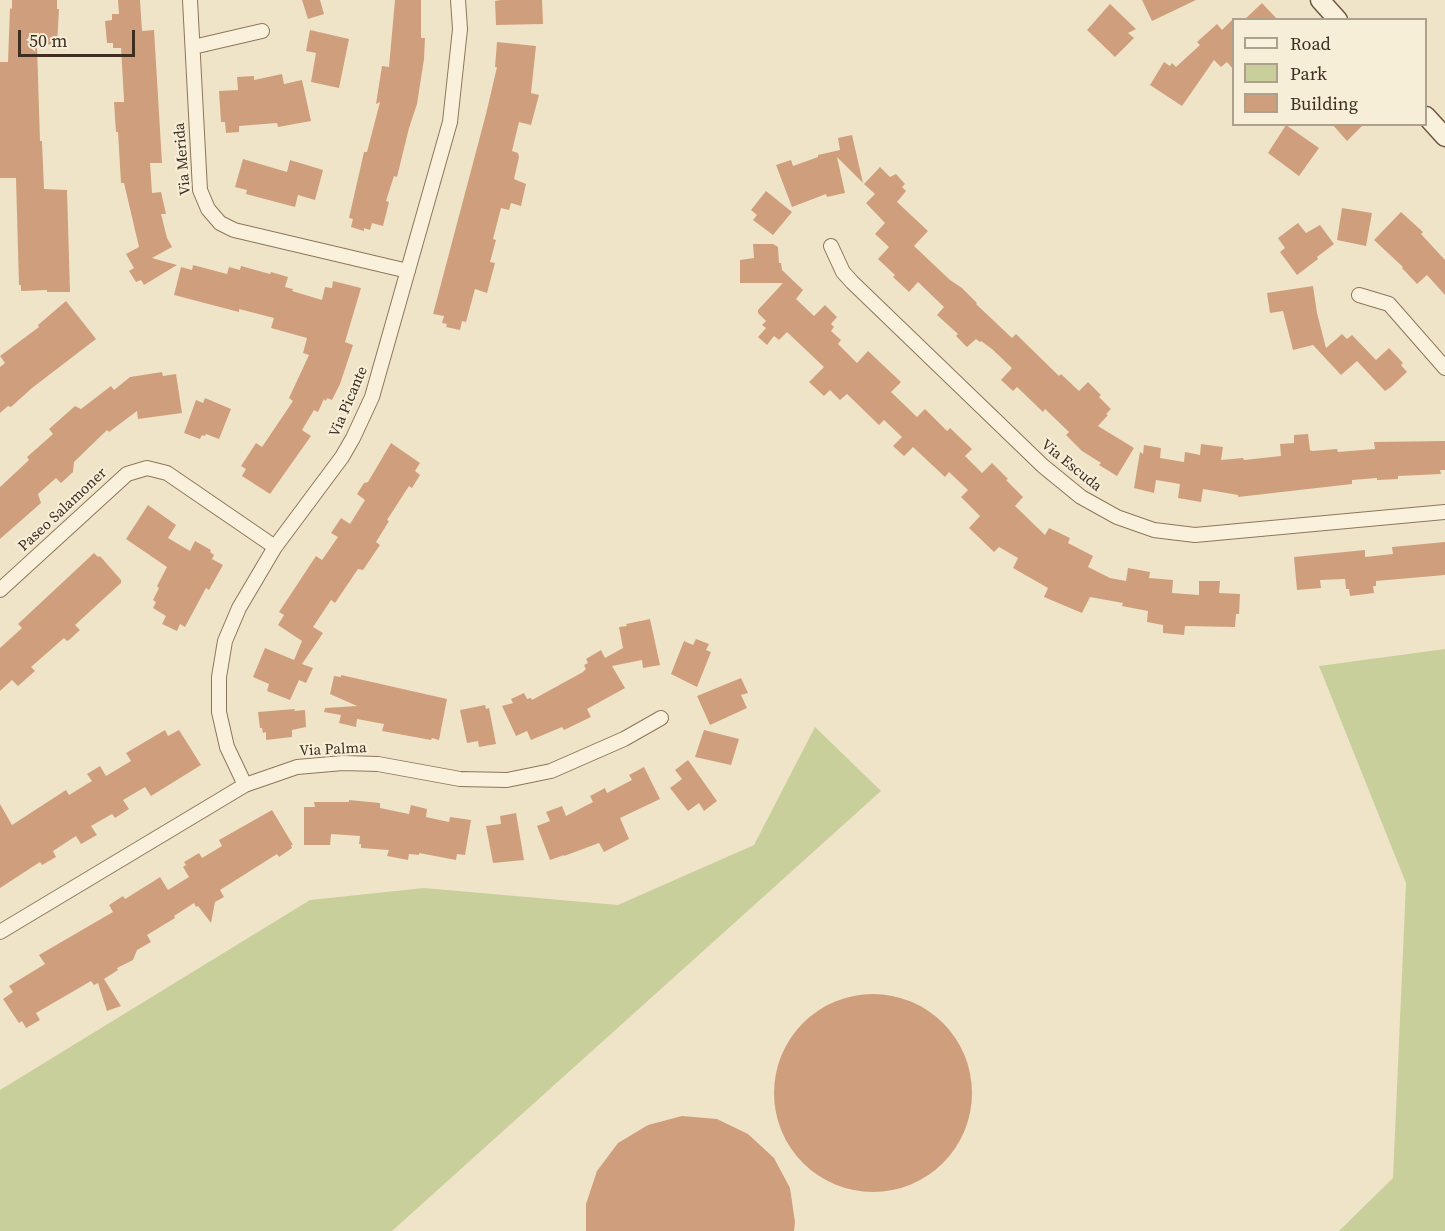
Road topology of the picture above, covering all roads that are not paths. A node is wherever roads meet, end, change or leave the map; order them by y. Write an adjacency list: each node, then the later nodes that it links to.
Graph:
1 (190, 0): 6 (street, Via Merida)
2 (458, 0): 10 (street, Via Picante)
3 (1320, 0): 4 (main road)
4 (1336, 18)
5 (262, 31): 6 (street)
6 (193, 47): 10 (street, Via Merida)
7 (1427, 118): 8 (main road)
8 (1445, 137)
9 (831, 246): 13 (street, Via Escuda)
10 (408, 271): 14 (street, Via Picante)
11 (1359, 295): 12 (street)
12 (1445, 368)
13 (1445, 512)
14 (275, 547): 15 (street, Paseo Salamoner); 17 (street, Via Picante)
15 (0, 590)
16 (661, 718): 17 (street, Via Palma)
17 (245, 785): 18 (street, Via Palma)
18 (0, 932)

